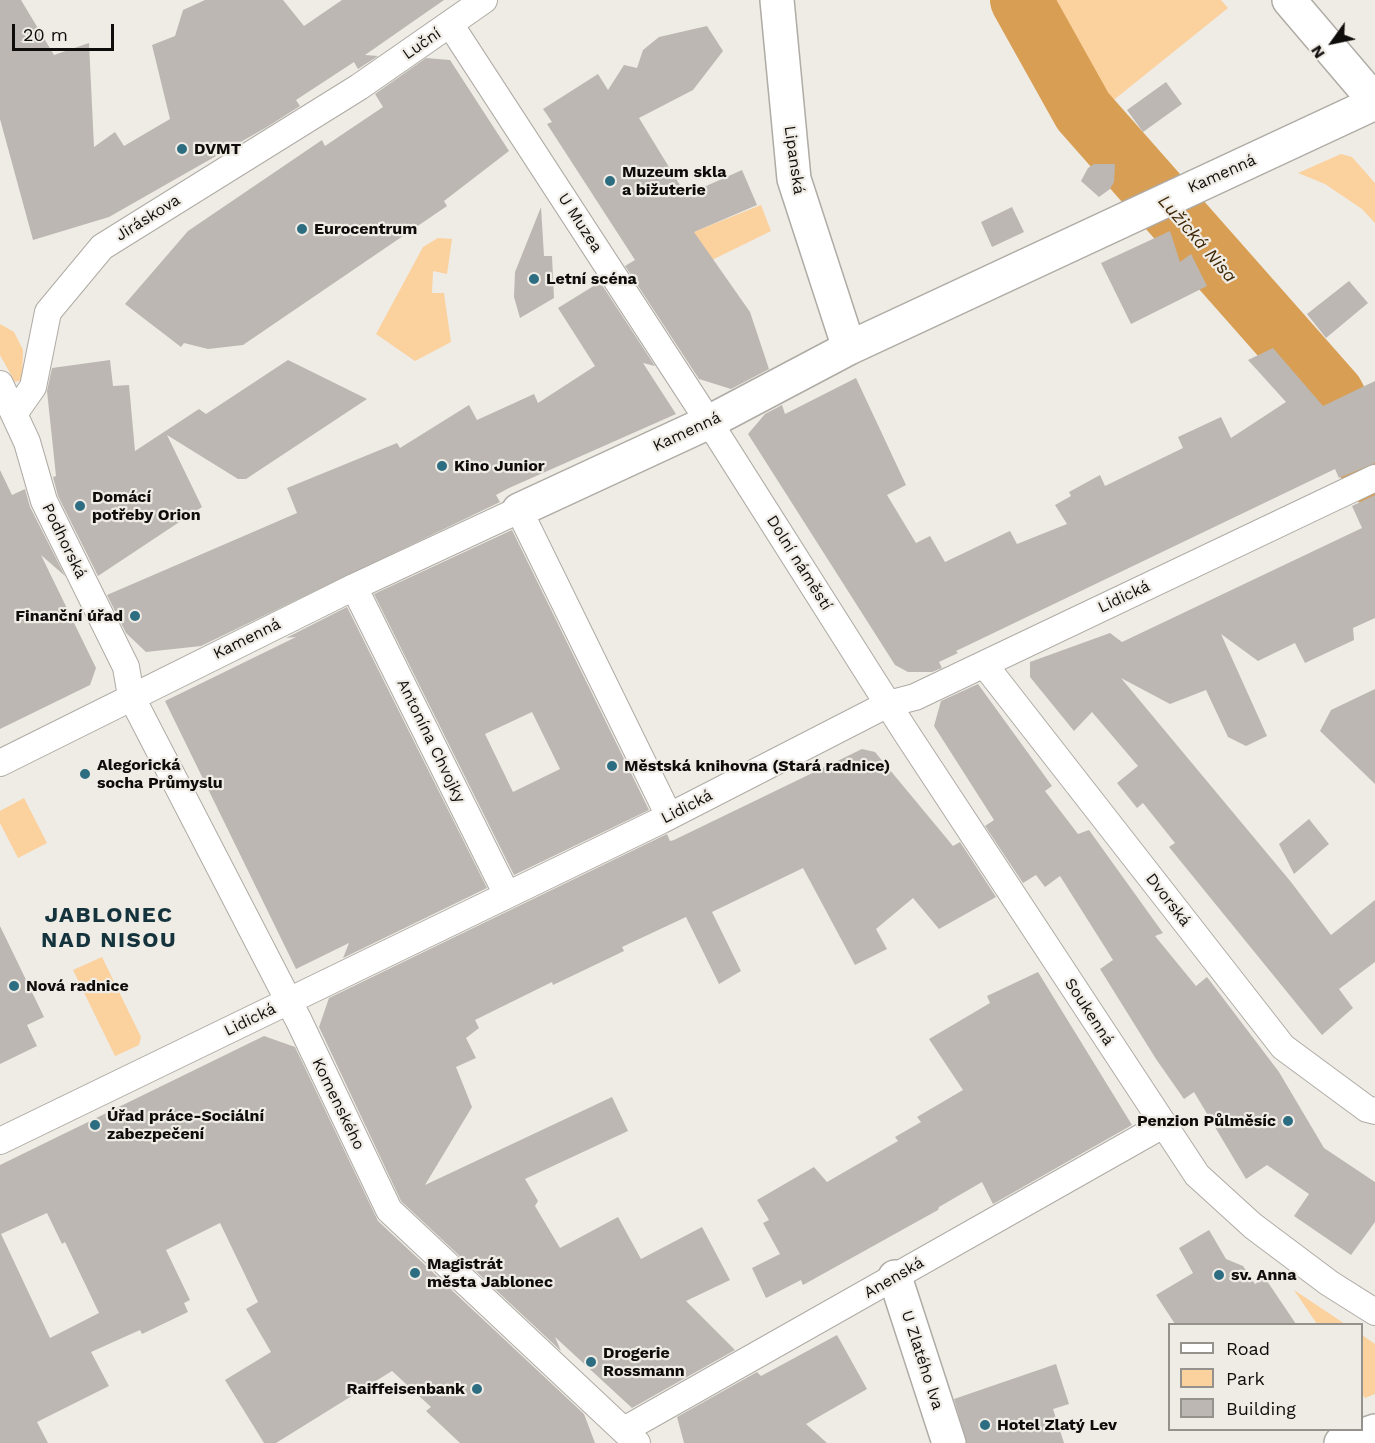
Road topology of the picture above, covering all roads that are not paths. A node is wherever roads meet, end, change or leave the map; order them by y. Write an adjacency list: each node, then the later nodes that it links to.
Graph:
1 (484, 0): 4 (street, Luční)
2 (777, 0): 7 (street, Lipanská)
3 (1289, 0): 6 (street)
4 (450, 24): 5 (street, Luční); 10 (street, U Muzea)
5 (360, 87): 9 (street, Jiráskova)
6 (1375, 102): 7 (street, Kamenná)
7 (849, 348): 10 (street, Kamenná)
8 (0, 384): 9 (street, Podhorská)
9 (15, 414): 15 (street, Podhorská)
10 (709, 423): 12 (street, Kamenná); 16 (street, Dolní náměstí)
11 (1365, 483): 14 (street, Lidická)
12 (519, 510): 13 (street, Kamenná); 18 (street)
13 (354, 587): 15 (street, Kamenná); 19 (street, Antonína Chvojky)
14 (984, 664): 16 (street, Lidická); 21 (street, Dvorská)
15 (131, 696): 17 (street, Kamenná); 20 (street, Komenského)
16 (888, 704): 18 (street, Lidická); 22 (street, Soukenná)
17 (0, 763)
18 (669, 816): 19 (street, Lidická)
19 (507, 896): 20 (street, Lidická)
20 (287, 1002): 23 (street, Lidická); 27 (street, Komenského)
21 (1375, 1111)
22 (1163, 1125): 24 (street, Anenská); 25 (street, Soukenná)
23 (0, 1141)
24 (895, 1277): 27 (street, Anenská); 28 (street, U Zlatého lva)
25 (1375, 1312)
26 (1375, 1431): 29 (street)
27 (631, 1437)
28 (949, 1443)
29 (1341, 1443)

